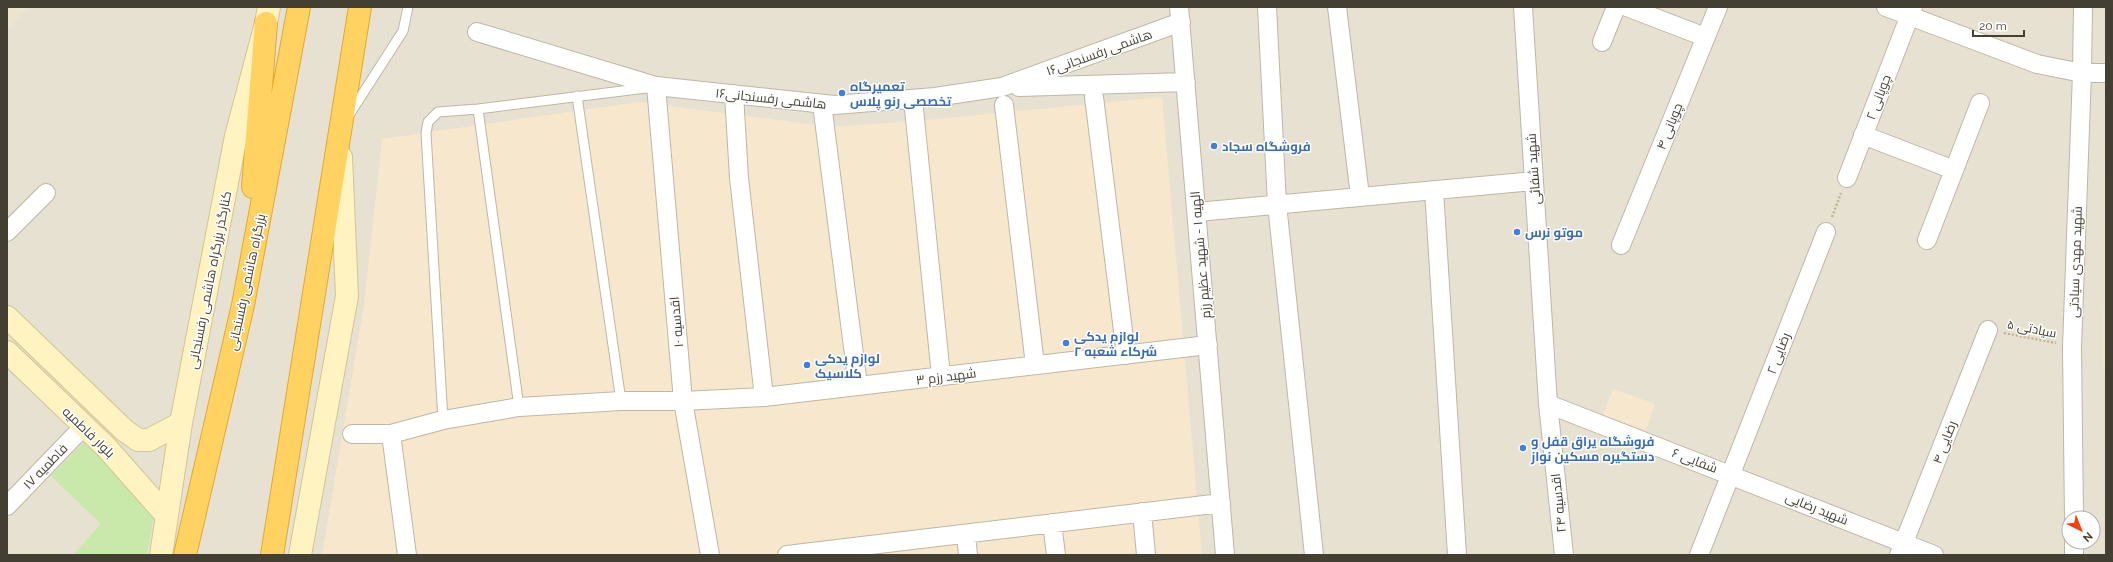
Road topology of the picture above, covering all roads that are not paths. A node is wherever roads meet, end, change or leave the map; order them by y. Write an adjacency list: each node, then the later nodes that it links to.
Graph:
1 (299, 7): 45 (highway, بزرگراه هاشمی رفسنجانی)
2 (360, 7): 31 (highway)
3 (408, 7): 31 (lane)
4 (1267, 7): 39 (street)
5 (1337, 7): 38 (street)
6 (1523, 7): 35 (street, شهید شفائی)
7 (1616, 7): 17 (street)
8 (1627, 7): 16 (street)
9 (1718, 7): 16 (street, چوپانی ۴)
10 (1886, 7): 12 (street)
11 (2083, 7): 18 (street, شهید مهدی سیادتی)
12 (1911, 11): 18 (street); 32 (street, چوپانی ۲)
13 (268, 15): 45 (highway); 60 (street, کنارگذر بزرگراه هاشمی رفسنجانی)
14 (1180, 15): 20 (street, الهیه ۱ - شهید عظیم رزم); 22 (street, هاشمی رفسنجانی۱۶)
15 (477, 32): 21 (street, هاشمی رفسنجانی۱۶)
16 (1705, 37): 44 (street, چوپانی ۴)
17 (1602, 42)
18 (2082, 73): 19 (street); 69 (street, شهید مهدی سیادتی)
19 (2106, 73)
20 (1186, 82): 22 (street); 40 (street, الهیه ۱ - شهید عظیم رزم)
21 (656, 86): 23 (street, هاشمی رفسنجانی۱۶); 24 (lane); 56 (street, اقدسیه ۱۰)
22 (1002, 87): 26 (street, هاشمی رفسنجانی۱۶)
23 (734, 94): 28 (street, هاشمی رفسنجانی۱۶); 54 (street)
24 (577, 96): 30 (lane); 55 (lane)
25 (1094, 97): 50 (street)
26 (913, 99): 28 (street, هاشمی رفسنجانی۱۶); 52 (street)
27 (1980, 103): 33 (street)
28 (822, 104): 53 (street)
29 (1004, 105): 51 (street)
30 (478, 109): 58 (lane); 59 (lane)
31 (339, 129): 78 (highway); 79 (street)
32 (1863, 135): 33 (street); 34 (street, چوپانی ۲)
33 (1954, 170): 43 (street)
34 (1847, 178)
35 (1534, 181): 36 (street); 57 (street, شهید شفائی)
36 (1434, 190): 38 (street); 88 (street)
37 (46, 193): 41 (street)
38 (1360, 196): 39 (street)
39 (1277, 204): 40 (street); 87 (street)
40 (1196, 212): 48 (street, الهیه ۱ - شهید عظیم رزم)
41 (7, 232)
42 (1826, 232): 66 (street, رضایی ۲)
43 (1927, 240)
44 (1621, 245)
45 (243, 305): 77 (highway, بزرگراه هاشمی رفسنجانی)
46 (7, 317): 62 (street, بلوار فاطمیه)
47 (1988, 330): 74 (street, رضایی ۴)
48 (1208, 345): 50 (street, شهید رزم ۳); 67 (street, الهیه ۱ - شهید عظیم رزم)
49 (7, 352): 61 (street, بلوار فاطمیه)
50 (1126, 355): 51 (street, شهید رزم ۳)
51 (1035, 365): 52 (street, شهید رزم ۳)
52 (941, 376): 53 (street, شهید رزم ۳)
53 (858, 386): 54 (street, شهید رزم ۳)
54 (764, 397): 56 (street, شهید رزم ۳)
55 (621, 401): 56 (street, شهید رزم ۳); 58 (street, شهید رزم ۳)
56 (683, 401): 81 (street, اقدسیه ۱۰)
57 (1548, 404): 66 (street, شفایی ۶); 89 (street, اقدسیه ۲۴)
58 (518, 407): 59 (street, شهید رزم ۳)
59 (443, 420): 64 (street, شهید رزم ۳)
60 (181, 424): 62 (street, بلوار فاطمیه); 71 (street, کنارگذر بزرگراه هاشمی رفسنجانی)
61 (84, 427): 65 (street, بلوار فاطمیه); 68 (street, فاطمیه ۱۷)
62 (124, 430): 65 (street)
63 (352, 434): 64 (street, شهید رزم ۳)
64 (391, 434): 80 (street)
65 (106, 447): 71 (street, بلوار فاطمیه)
66 (1731, 474): 74 (street, شهید رضایی); 90 (street, رضایی ۲)
67 (1221, 503): 70 (street); 86 (street, الهیه ۱ - شهید عظیم رزم)
68 (7, 506)
69 (2074, 510)
70 (1142, 512): 72 (street); 85 (street)
71 (167, 516): 76 (street, کنارگذر بزرگراه هاشمی رفسنجانی)
72 (1052, 523): 73 (street); 84 (street)
73 (966, 534): 75 (street); 83 (street)
74 (1902, 549): 91 (street, شهید رضایی)
75 (873, 550): 82 (street)
76 (161, 555)
77 (185, 555)
78 (272, 555)
79 (300, 555)
80 (407, 555)
81 (710, 555)
82 (788, 555)
83 (968, 555)
84 (1056, 555)
85 (1146, 555)
86 (1225, 555)
87 (1314, 555)
88 (1457, 555)
89 (1564, 555)
90 (1699, 555)
91 (1934, 555)

